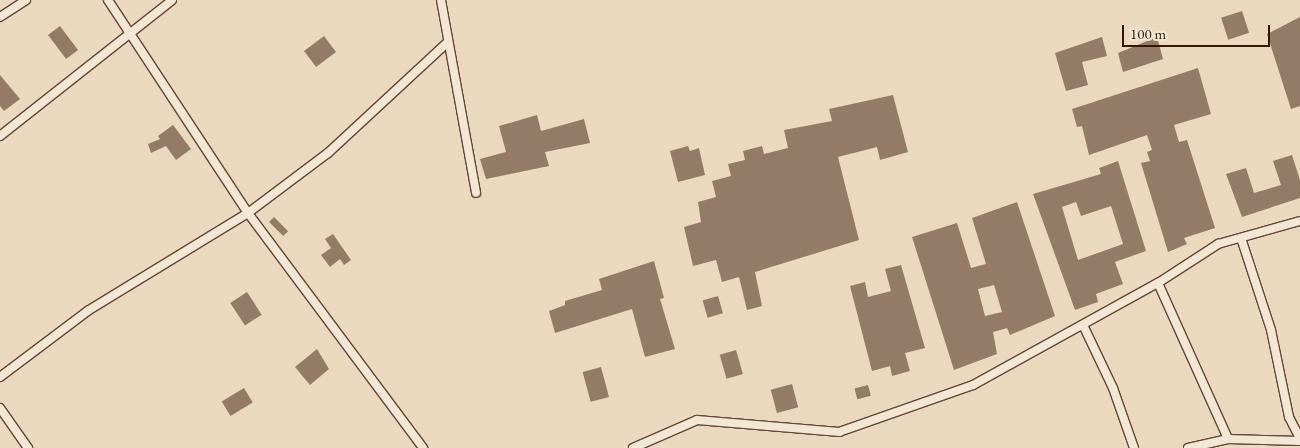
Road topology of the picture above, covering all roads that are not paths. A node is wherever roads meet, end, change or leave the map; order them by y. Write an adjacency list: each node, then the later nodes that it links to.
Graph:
1 (108, 0): 6 (street)
2 (172, 0): 6 (street)
3 (441, 0): 7 (street)
4 (23, 1): 5 (street)
5 (0, 17)
6 (131, 34): 8 (street); 10 (street)
7 (448, 42): 9 (street); 10 (street)
8 (0, 136)
9 (476, 193)
10 (248, 213): 15 (street); 20 (street)
11 (1300, 221): 12 (street)
12 (1241, 238): 13 (street); 18 (street)
13 (1158, 283): 14 (street); 17 (street)
14 (1083, 325): 21 (street); 22 (street)
15 (0, 377)
16 (0, 408): 19 (street)
17 (1228, 439): 18 (street); 23 (street)
18 (1300, 440)
19 (28, 448)
20 (423, 448)
21 (633, 448)
22 (1134, 448)
23 (1188, 448)

